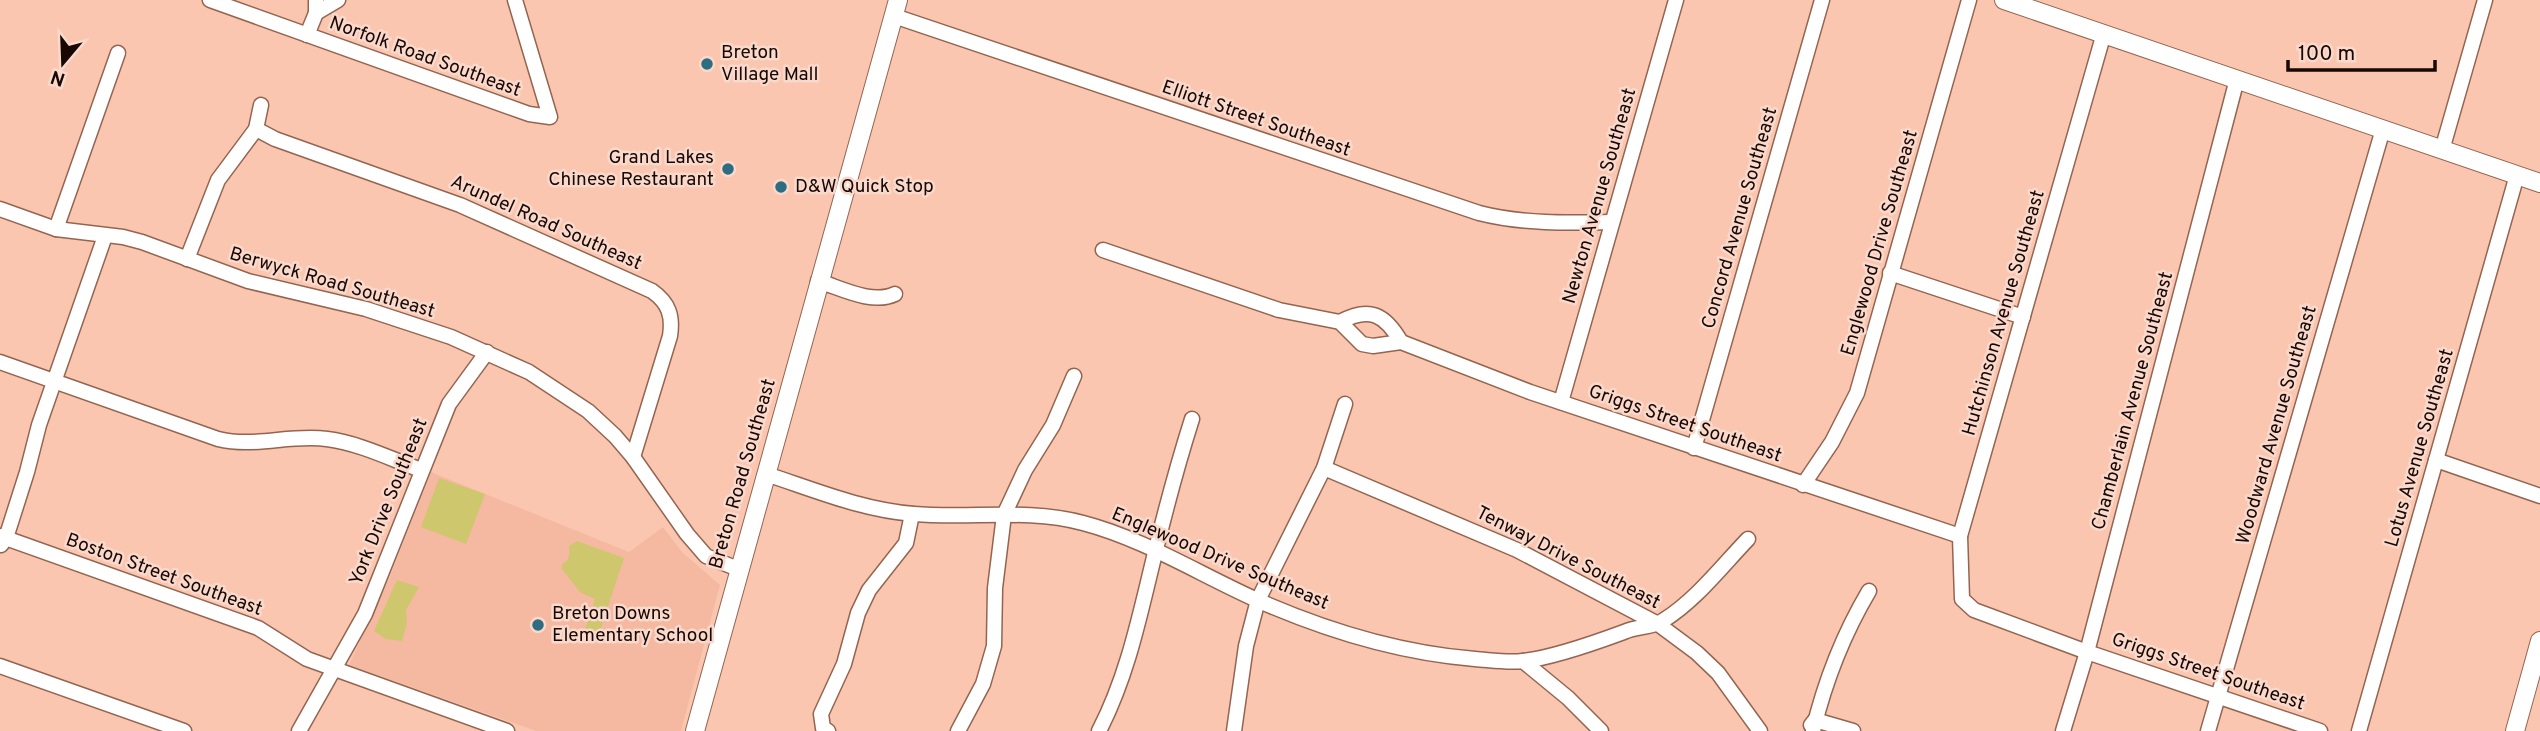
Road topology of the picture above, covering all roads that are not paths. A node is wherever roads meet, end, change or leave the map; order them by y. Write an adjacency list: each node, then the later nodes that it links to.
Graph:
1 (210, 0): 12 (street, Norfolk Road Southeast)
2 (338, 0): 9 (street)
3 (1676, 0): 22 (street, Newton Avenue Southeast)
4 (1822, 0): 40 (street, Concord Avenue Southeast)
5 (1969, 0): 27 (street, Englewood Drive Southeast)
6 (2004, 0): 11 (main road)
7 (2485, 0): 18 (street)
8 (517, 2): 12 (street, Norfolk Road Southeast)
9 (316, 6): 12 (street)
10 (896, 8): 22 (street, Elliott Street Southeast); 28 (main road, Breton Road Southeast)
11 (2104, 33): 14 (main road); 30 (street, Hutchinson Avenue Southeast)
12 (307, 35)
13 (118, 54): 23 (street)
14 (2237, 79): 17 (main road); 60 (street, Chamberlain Avenue Southeast)
15 (261, 105): 16 (street)
16 (256, 130): 26 (street); 41 (street, Arundel Road Southeast)
17 (2383, 130): 18 (main road); 64 (street, Woodward Avenue Southeast)
18 (2442, 150): 19 (main road)
19 (2517, 175): 20 (main road); 42 (street, Lotus Avenue Southeast)
20 (2540, 183)
21 (0, 209): 23 (street, Berwyck Road Southeast)
22 (1612, 222): 37 (street, Newton Avenue Southeast)
23 (56, 229): 24 (street, Berwyck Road Southeast)
24 (105, 236): 26 (street, Berwyck Road Southeast); 36 (street)
25 (1104, 250): 31 (street, Griggs Street Southeast)
26 (187, 259): 33 (street, Berwyck Road Southeast)
27 (1890, 273): 30 (street); 46 (street, Englewood Drive Southeast)
28 (818, 281): 29 (street); 45 (main road, Breton Road Southeast)
29 (895, 294)
30 (2023, 317): 50 (street, Hutchinson Avenue Southeast)
31 (1340, 323): 32 (street, Griggs Street Southeast); 32 (street, Griggs Street Southeast)
32 (1401, 342): 37 (street, Griggs Street Southeast)
33 (487, 352): 41 (street, Berwyck Road Southeast); 44 (street, York Drive Southeast)
34 (0, 362): 36 (street)
35 (1074, 376): 49 (street)
36 (55, 381): 44 (street); 52 (street)
37 (1560, 402): 40 (street, Griggs Street Southeast)
38 (1346, 404): 43 (street)
39 (1192, 419): 53 (street)
40 (1694, 448): 46 (street, Griggs Street Southeast)
41 (633, 457): 54 (street, Berwyck Road Southeast)
42 (2436, 460): 47 (street); 80 (street, Lotus Avenue Southeast)
43 (1324, 468): 56 (street); 58 (street, Tenway Drive Southeast)
44 (421, 470): 63 (street, York Drive Southeast)
45 (766, 474): 48 (street, Englewood Drive Southeast); 54 (main road, Breton Road Southeast)
46 (1803, 485): 50 (street, Griggs Street Southeast)
47 (2540, 496)
48 (912, 514): 49 (street, Englewood Drive Southeast); 66 (street)
49 (1004, 515): 53 (street, Englewood Drive Southeast); 72 (street)
50 (1961, 536): 57 (street, Hutchinson Avenue Southeast)
51 (1748, 539): 58 (street, Englewood Drive Southeast)
52 (2, 540): 63 (street, Boston Street Southeast)
53 (1156, 550): 56 (street, Englewood Drive Southeast); 73 (street)
54 (738, 569): 71 (main road, Breton Road Southeast)
55 (1869, 591): 65 (street)
56 (1258, 600): 61 (street, Englewood Drive Southeast); 74 (street)
57 (1966, 604): 60 (street, Griggs Street Southeast)
58 (1658, 624): 61 (street, Englewood Drive Southeast); 67 (street, Tenway Drive Southeast)
59 (2540, 641): 81 (main road)
60 (2087, 652): 64 (street, Griggs Street Southeast); 77 (street, Chamberlain Avenue Southeast)
61 (1523, 661): 75 (street)
62 (0, 666): 68 (street)
63 (334, 670): 69 (street, York Drive Southeast); 70 (street, Boston Street Southeast)
64 (2219, 697): 78 (street, Woodward Avenue Southeast); 79 (street, Griggs Street Southeast)
65 (1811, 727): 76 (street)
66 (825, 729)
67 (1761, 730)
68 (184, 731)
69 (299, 731)
70 (507, 731)
71 (695, 731)
72 (958, 731)
73 (1099, 731)
74 (1234, 731)
75 (1601, 731)
76 (1853, 731)
77 (2063, 731)
78 (2208, 731)
79 (2320, 731)
80 (2359, 731)
81 (2515, 731)

